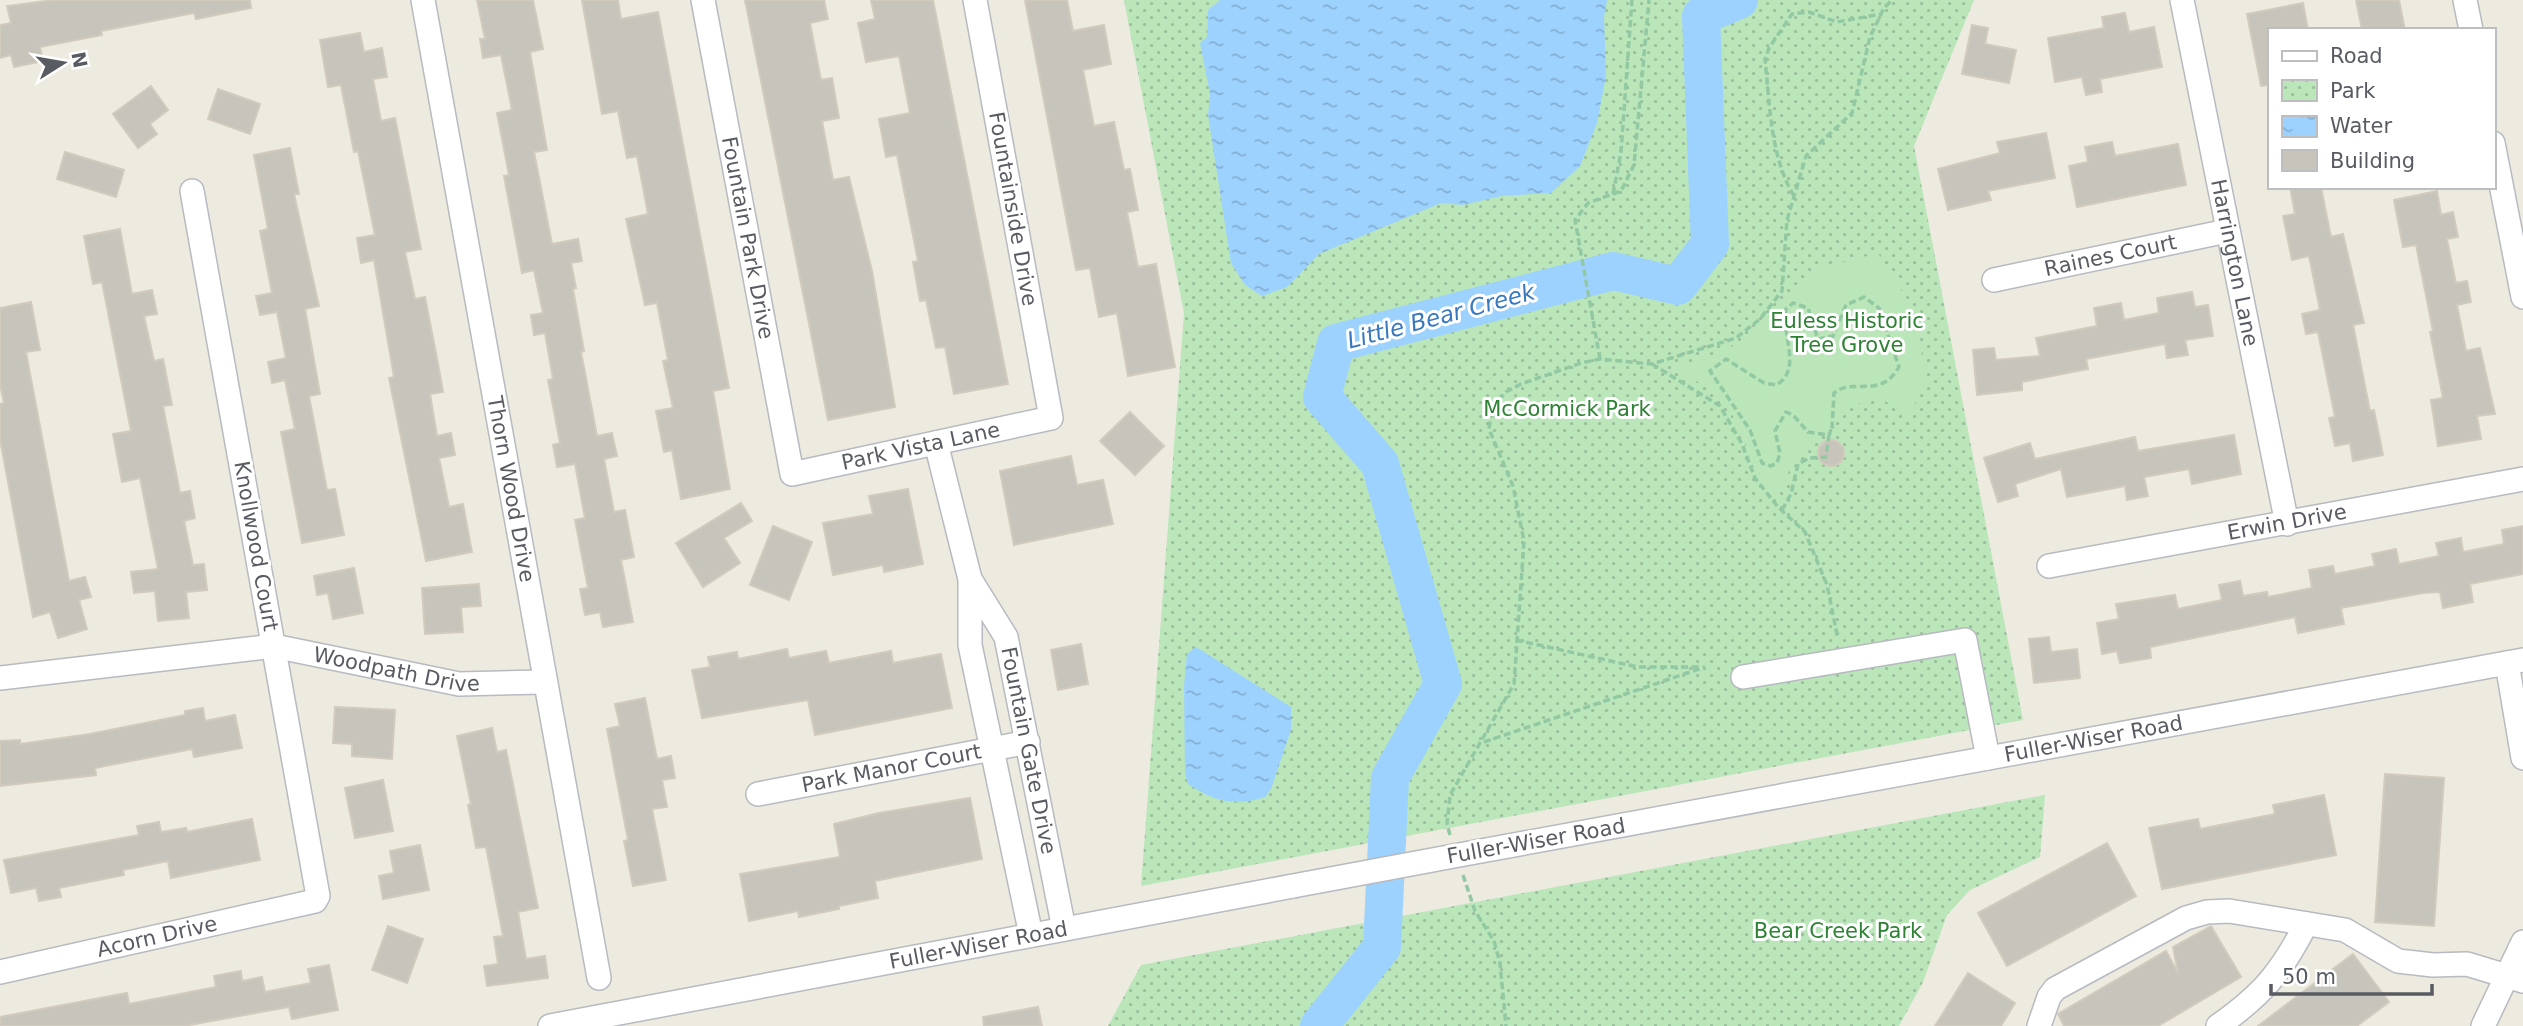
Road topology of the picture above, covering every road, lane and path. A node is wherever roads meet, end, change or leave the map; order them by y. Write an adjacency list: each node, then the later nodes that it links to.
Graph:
1 (424, 0): 35 (street, Thorn Wood Drive)
2 (703, 0): 23 (street, Fountain Park Drive)
3 (975, 0): 20 (street, Fountainside Drive)
4 (1632, 0): 13 (path)
5 (1650, 0): 13 (path)
6 (1892, 0): 9 (path)
7 (2182, 0): 15 (street, Harrington Lane)
8 (2465, 0): 10 (street)
9 (1881, 14): 14 (path); 14 (path)
10 (2471, 28)
11 (2495, 153): 17 (street)
12 (192, 191): 30 (street, Knollwood Court)
13 (1613, 194): 18 (path)
14 (1794, 196): 19 (path)
15 (2227, 231): 16 (street, Raines Court); 26 (street, Harrington Lane)
16 (1994, 280)
17 (2523, 297)
18 (1600, 359): 19 (path); 29 (path)
19 (1652, 363): 25 (path)
20 (1051, 418): 22 (street, Park Vista Lane)
21 (1829, 435): 21 (path); 25 (path)
22 (936, 443): 23 (street, Park Vista Lane); 28 (street, Fountain Gate Drive)
23 (792, 474)
24 (2523, 479): 26 (street, Erwin Drive)
25 (1782, 510): 31 (path)
26 (2287, 524): 27 (street, Erwin Drive)
27 (2049, 566)
28 (970, 579): 36 (street, Fountain Gate Drive); 38 (street, Fountain Gate Drive)
29 (1516, 640): 37 (path); 37 (path)
30 (274, 646): 34 (street, Woodpath Drive); 35 (street, Woodpath Drive); 44 (street, Knollwood Court)
31 (1838, 661): 33 (street); 39 (street)
32 (2515, 661): 39 (street, Fuller-Wiser Road); 40 (street)
33 (1742, 677)
34 (0, 678)
35 (544, 682): 50 (street, Thorn Wood Drive)
36 (1028, 742): 38 (street, Park Manor Court); 46 (street, Fountain Gate Drive)
37 (1482, 743): 42 (path)
38 (992, 749): 41 (street, Park Manor Court); 47 (street, Fountain Gate Drive)
39 (1988, 758): 43 (street, Fuller-Wiser Road)
40 (2523, 758)
41 (758, 794)
42 (1451, 837)
43 (1467, 863): 46 (street, Fuller-Wiser Road, bridge); 55 (path)
44 (315, 901): 49 (street, Acorn Drive)
45 (2305, 924): 51 (street); 56 (street); 57 (street)
46 (1064, 929): 47 (street, Fuller-Wiser Road)
47 (1031, 935): 52 (street, Fuller-Wiser Road)
48 (2523, 942): 51 (street)
49 (0, 972)
50 (600, 978)
51 (2516, 978): 58 (street)
52 (627, 1018): 53 (street, Fuller-Wiser Road)
53 (589, 1022): 54 (street, Fuller-Wiser Road)
54 (550, 1026)
55 (1506, 1026)
56 (2039, 1026)
57 (2218, 1026)
58 (2483, 1026)

